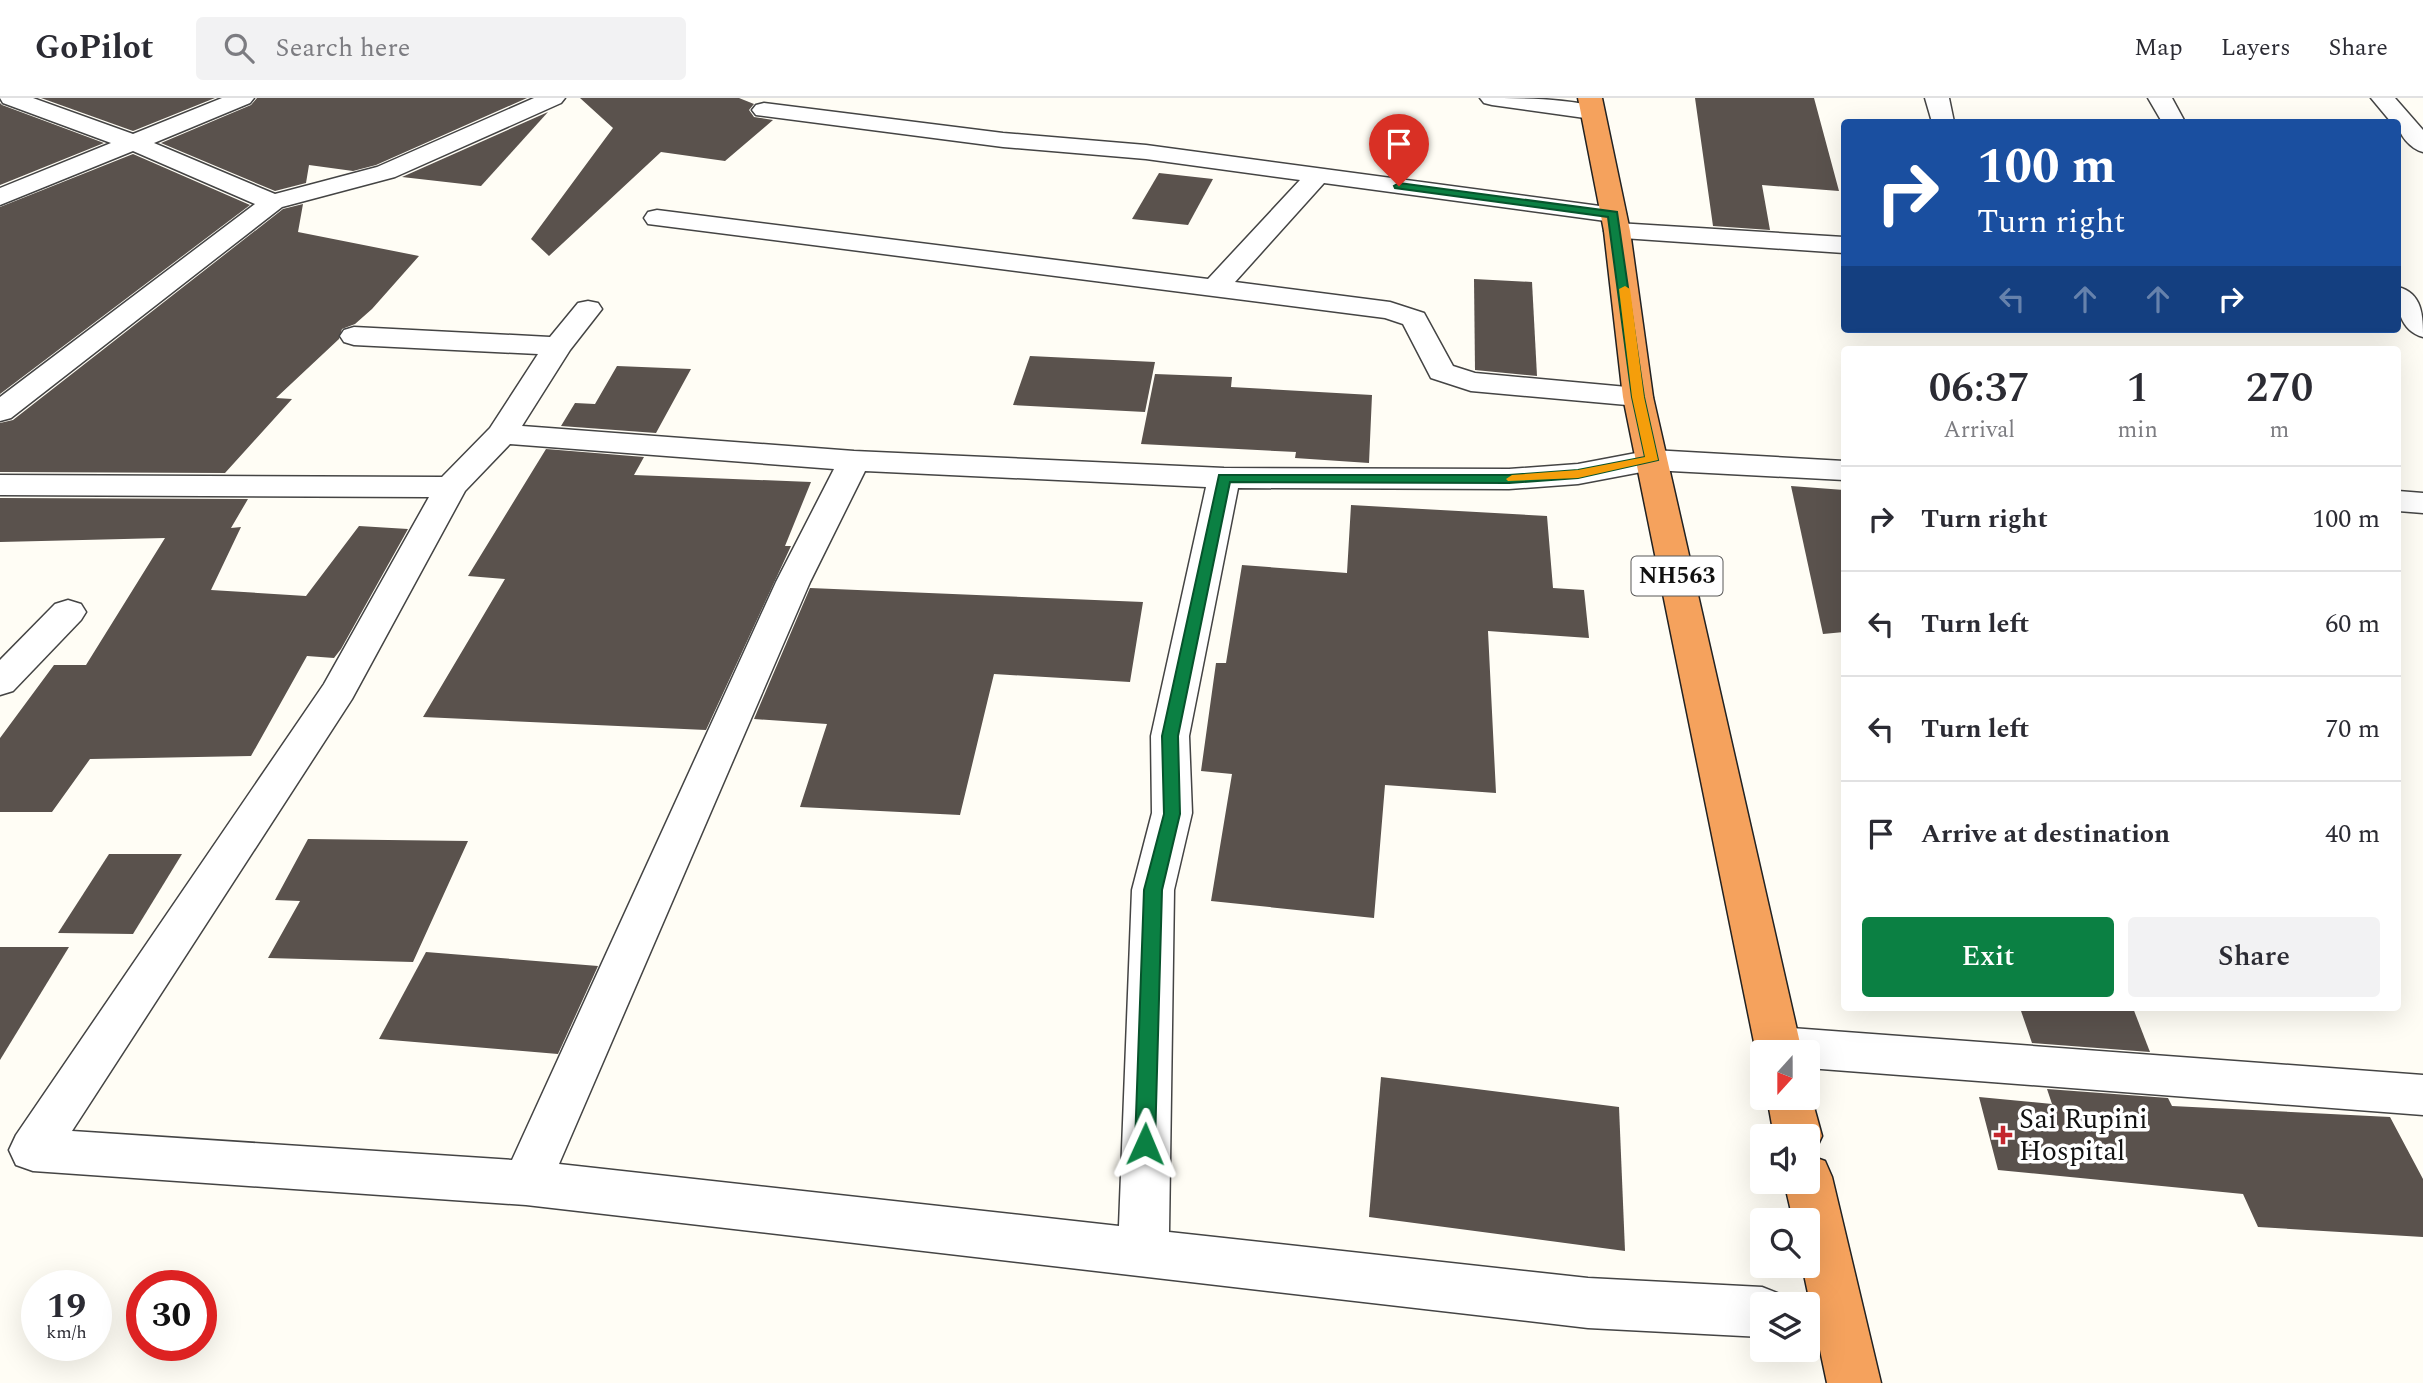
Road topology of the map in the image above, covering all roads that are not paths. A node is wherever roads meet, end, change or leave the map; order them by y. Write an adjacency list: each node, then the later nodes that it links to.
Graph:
1 (11, 98): 14 (street)
2 (242, 98): 14 (street)
3 (553, 98): 18 (street)
4 (1492, 98): 8 (street)
5 (1937, 98): 10 (street)
6 (2160, 98): 11 (street)
7 (2383, 98): 13 (street)
8 (1591, 105): 20 (highway, NH563)
9 (764, 110): 16 (street)
10 (1942, 119)
11 (2171, 119)
12 (2401, 119): 15 (street)
13 (2401, 119)
14 (130, 141): 17 (street); 18 (street)
15 (2423, 145)
16 (1318, 175): 20 (street); 24 (street)
17 (0, 197)
18 (273, 202): 31 (street)
19 (657, 218): 24 (street)
20 (1615, 223): 21 (street); 30 (highway, NH563)
21 (1841, 245)
22 (2401, 278): 23 (street)
23 (2423, 279)
24 (1216, 288): 30 (street)
25 (2401, 299): 27 (street)
26 (589, 309): 29 (street)
27 (2423, 328)
28 (354, 336): 29 (street)
29 (558, 346): 32 (street)
30 (1638, 397): 33 (highway, NH563)
31 (0, 412)
32 (502, 434): 34 (street); 38 (street)
33 (1652, 460): 35 (street); 36 (street); 43 (highway, NH563)
34 (853, 461): 36 (street); 46 (street)
35 (1841, 470)
36 (1224, 478): 48 (street)
37 (0, 485): 38 (street)
38 (451, 487): 46 (street)
39 (2401, 501): 40 (street)
40 (2423, 503)
41 (68, 612): 42 (street)
42 (0, 682)
43 (1777, 1040)
44 (1820, 1052): 45 (street)
45 (2423, 1094)
46 (526, 1183): 48 (street)
47 (1810, 1194): 50 (highway)
48 (1143, 1251): 49 (street)
49 (1750, 1311)
50 (1823, 1315): 51 (highway)
51 (1854, 1383)

